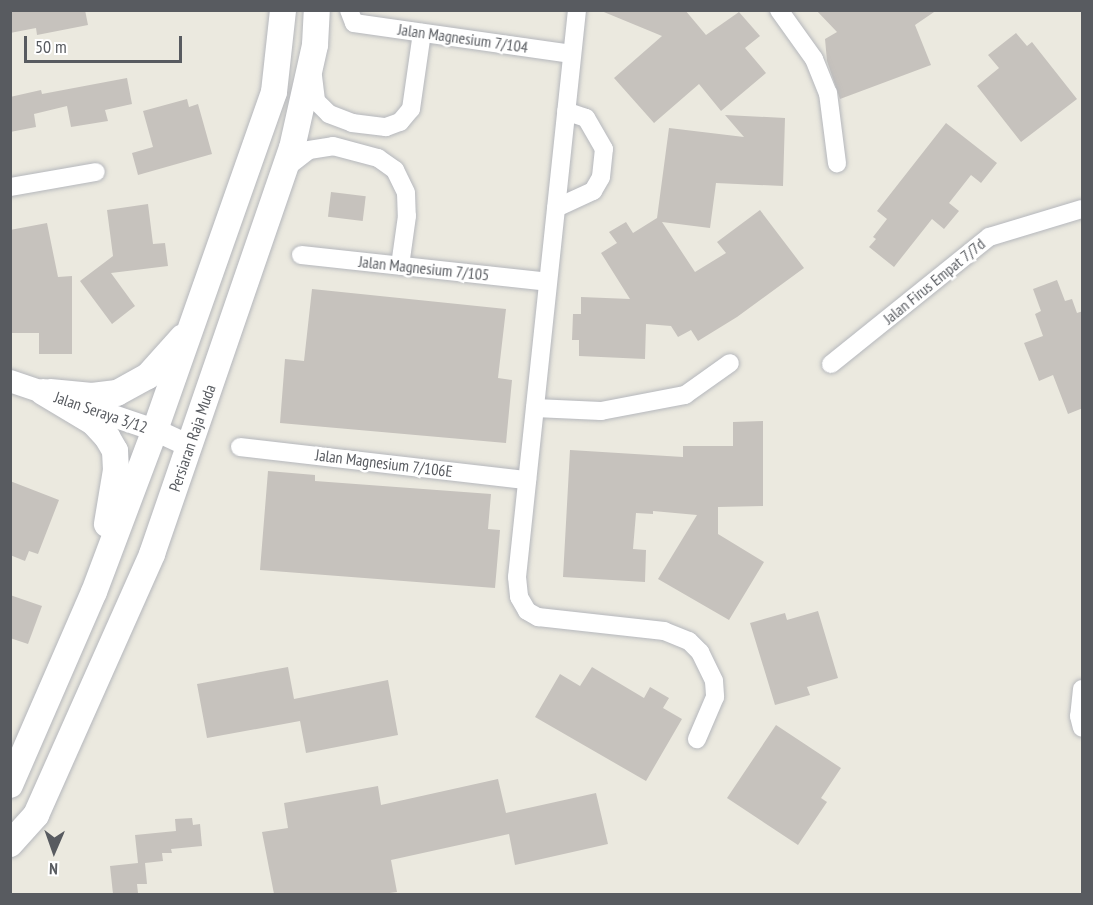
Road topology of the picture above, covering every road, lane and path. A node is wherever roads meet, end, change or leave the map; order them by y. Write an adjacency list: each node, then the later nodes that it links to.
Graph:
1 (283, 10): 19 (main road)
2 (317, 10): 8 (main road, Persiaran Raja Muda)
3 (577, 10): 7 (street)
4 (779, 10): 10 (street)
5 (351, 17): 6 (street, Jalan Magnesium 7/104)
6 (422, 33): 7 (street, Jalan Magnesium 7/104); 8 (street)
7 (572, 54): 9 (street)
8 (311, 64): 11 (main road, Persiaran Raja Muda)
9 (566, 111): 14 (street); 14 (street)
10 (837, 163)
11 (286, 168): 17 (street); 26 (main road, Persiaran Raja Muda)
12 (96, 172): 13 (street)
13 (10, 187)
14 (556, 208): 18 (street)
15 (1083, 209): 21 (street, Jalan Firus Empat 7/7d)
16 (301, 255): 17 (street, Jalan Magnesium 7/105)
17 (400, 266): 18 (street, Jalan Magnesium 7/105)
18 (548, 282): 24 (street)
19 (190, 329): 23 (main road); 25 (main road)
20 (730, 363): 24 (street)
21 (831, 364)
22 (10, 381): 23 (street, Jalan Seraya 3/12)
23 (43, 392): 25 (street, Jalan Seraya 3/12); 29 (main road)
24 (535, 408): 28 (street)
25 (155, 430): 26 (street, Jalan Seraya 3/12); 29 (main road)
26 (190, 446): 34 (main road, Persiaran Raja Muda)
27 (240, 447): 28 (street, Jalan Magnesium 7/106E)
28 (527, 480): 32 (street)
29 (94, 592): 33 (main road)
30 (1083, 689): 31 (street)
31 (1083, 728)
32 (697, 739)
33 (10, 785)
34 (10, 844)

